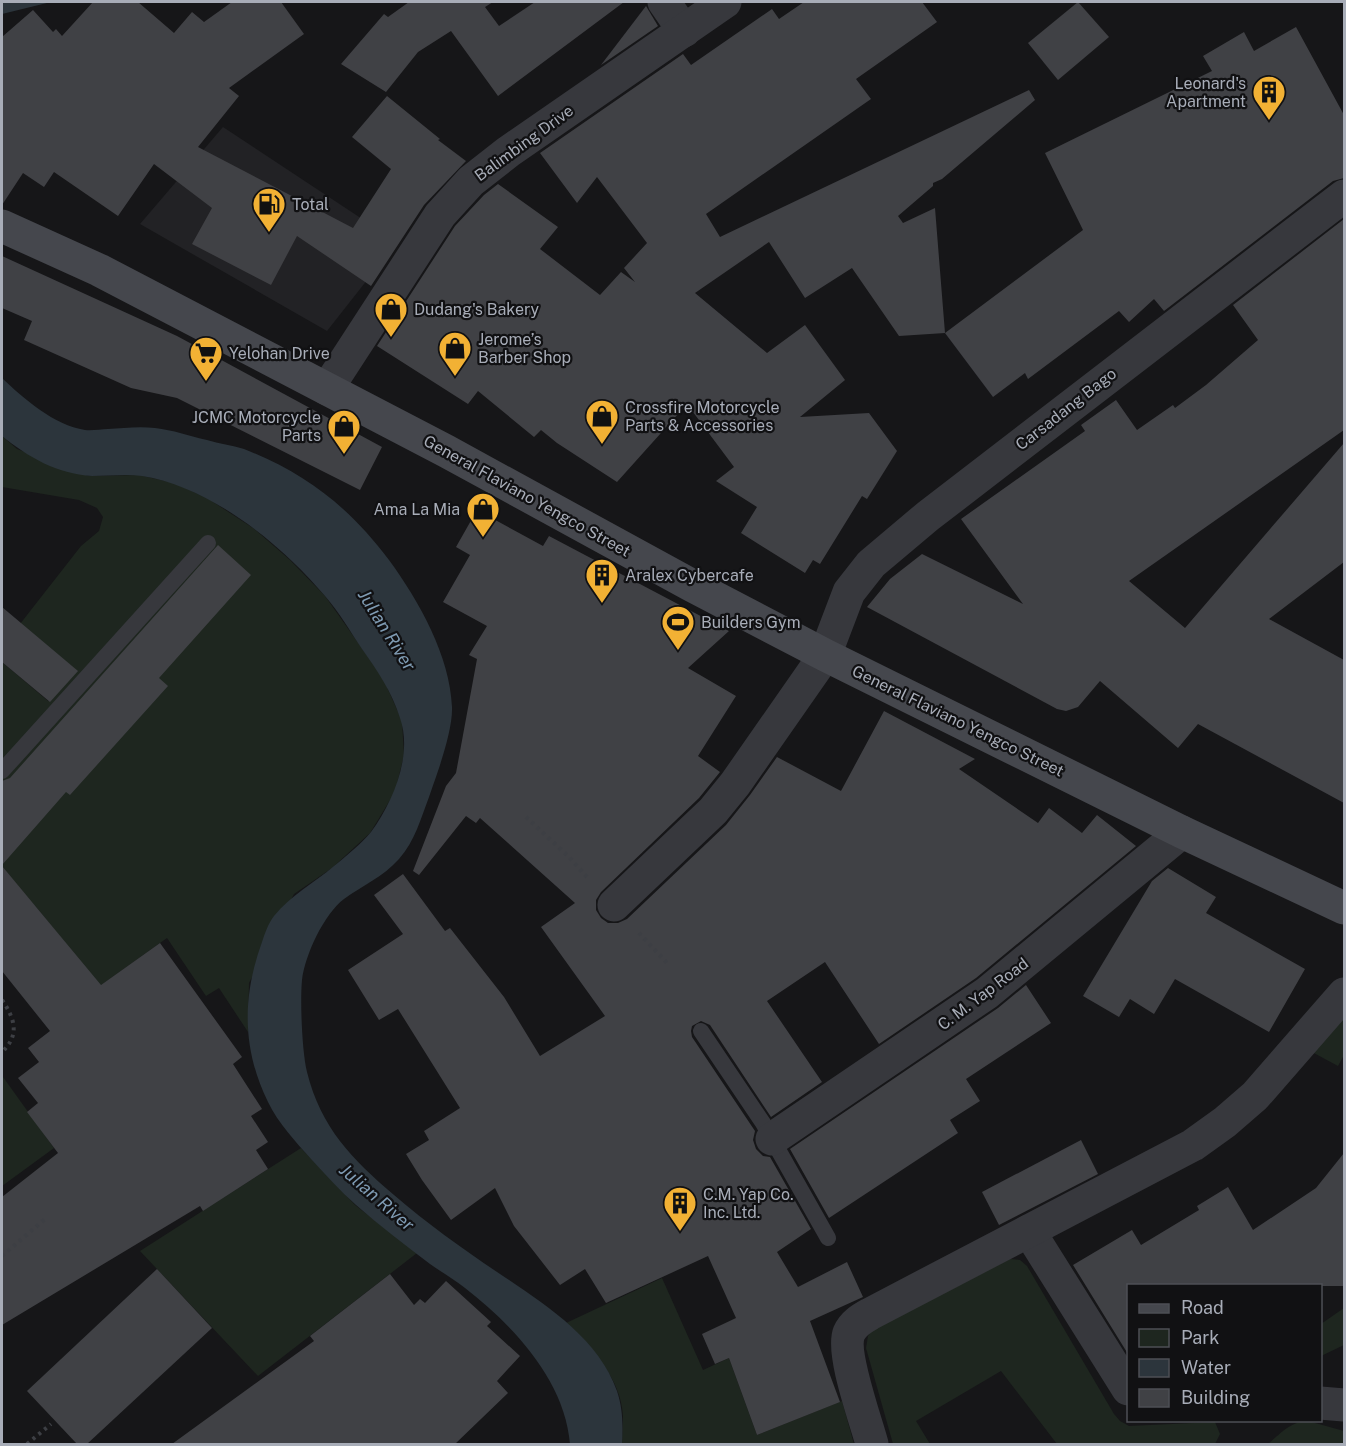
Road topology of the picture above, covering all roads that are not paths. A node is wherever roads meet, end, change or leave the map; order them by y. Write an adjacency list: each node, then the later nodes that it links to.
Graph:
1 (664, 2): 3 (street)
2 (725, 2): 3 (street, Balimbing Drive)
3 (684, 31): 6 (street, Balimbing Drive)
4 (1344, 196): 8 (street, Carsadang Bago)
5 (2, 226): 6 (main road, General Flaviano Yengco Street)
6 (327, 389): 8 (main road, General Flaviano Yengco Street)
7 (208, 543): 9 (lane)
8 (825, 655): 10 (main road, General Flaviano Yengco Street); 11 (street, Carsadang Bago)
9 (2, 771)
10 (1182, 832): 12 (main road, General Flaviano Yengco Street); 15 (street, C. M. Yap Road)
11 (614, 905)
12 (1344, 908)
13 (1344, 994): 16 (street)
14 (701, 1031): 15 (lane)
15 (772, 1139): 17 (lane)
16 (1029, 1231): 18 (street); 21 (street)
17 (828, 1238)
18 (1127, 1387)
19 (1322, 1402): 20 (street)
20 (1344, 1405)
21 (872, 1444)

